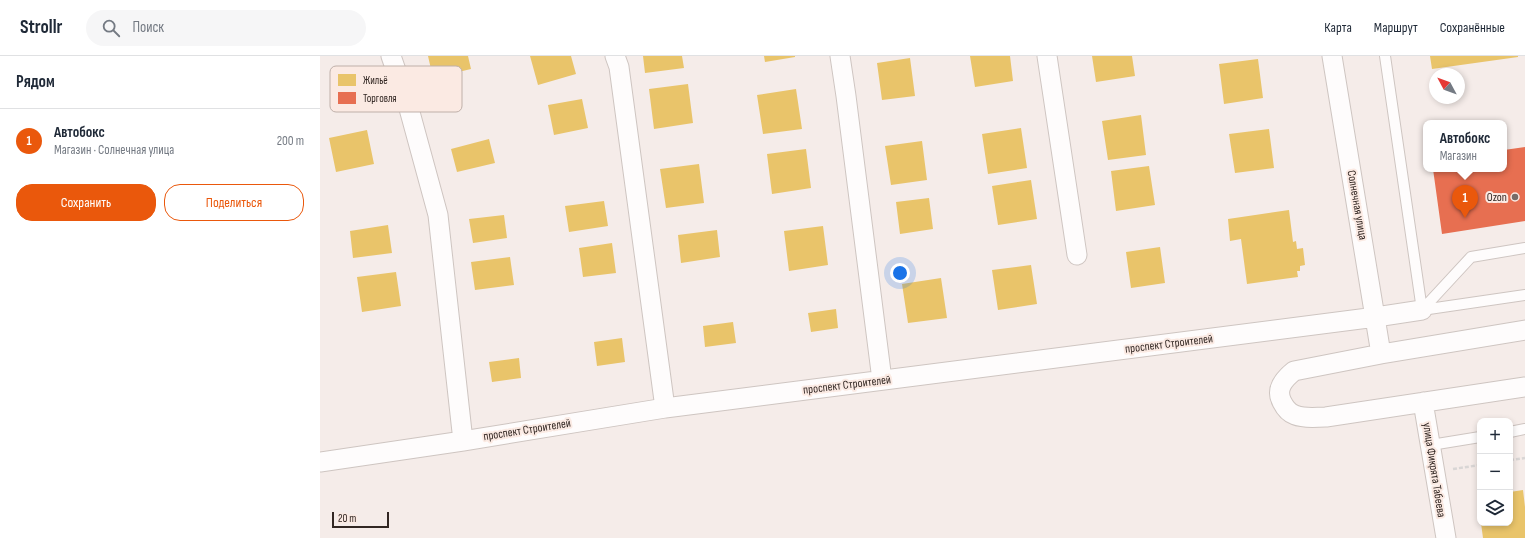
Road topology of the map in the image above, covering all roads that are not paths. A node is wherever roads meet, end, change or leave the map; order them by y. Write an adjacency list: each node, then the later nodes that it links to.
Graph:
1 (391, 56): 7 (street)
2 (615, 56): 19 (street)
3 (840, 56): 16 (street)
4 (1047, 56): 10 (street)
5 (1332, 56): 13 (street, Солнечная улица)
6 (1385, 56): 12 (lane)
7 (394, 66)
8 (410, 112): 23 (street)
9 (1525, 248): 12 (lane)
10 (1077, 255)
11 (1525, 295): 12 (lane)
12 (1422, 310): 13 (street, проспект Строителей)
13 (1376, 317): 15 (street, Солнечная улица); 16 (street, проспект Строителей)
14 (1525, 330): 15 (street)
15 (1381, 354): 18 (street)
16 (882, 380): 19 (street, проспект Строителей)
17 (1525, 387): 18 (street)
18 (1423, 402): 24 (street, улица Фикрята Табеева)
19 (665, 408): 23 (street, проспект Строителей)
20 (1525, 429): 21 (lane)
21 (1513, 431)
22 (1477, 437): 24 (lane)
23 (463, 441): 25 (street, проспект Строителей)
24 (1431, 445): 26 (street, улица Фикрята Табеева)
25 (320, 462)
26 (1446, 538)

